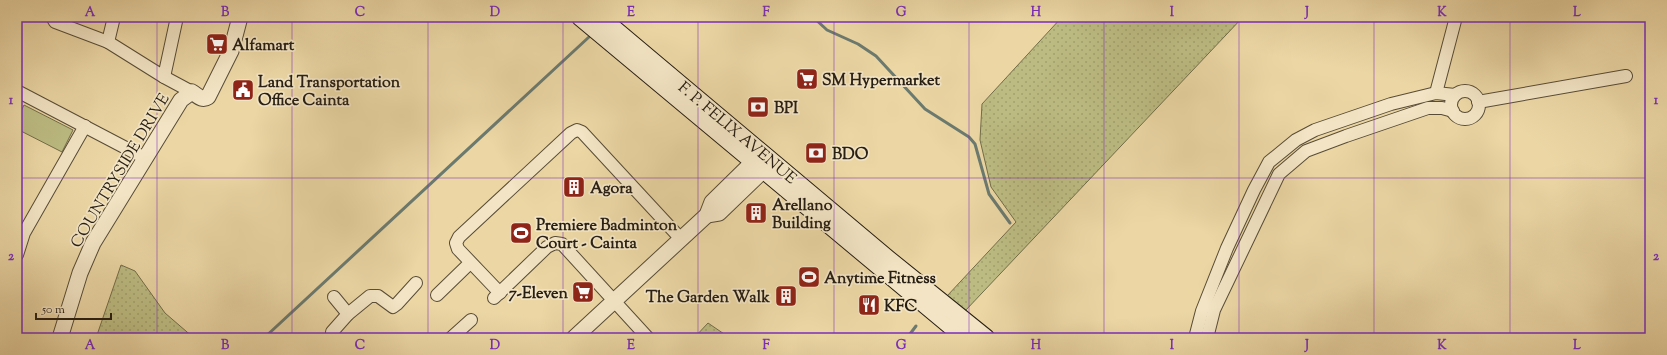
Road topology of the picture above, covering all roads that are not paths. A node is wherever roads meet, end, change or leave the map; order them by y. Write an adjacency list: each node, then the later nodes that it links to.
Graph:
1 (114, 17): 8 (street)
2 (177, 17): 10 (street)
3 (240, 17): 12 (street)
4 (580, 17): 21 (main road, F. P. FELIX AVENUE)
5 (600, 17): 21 (main road, F. P. FELIX AVENUE)
6 (1456, 17): 13 (street)
7 (54, 19): 8 (street)
8 (108, 42): 10 (street)
9 (1626, 76): 15 (street)
10 (164, 77): 12 (street)
11 (17, 91): 17 (street)
12 (192, 92): 20 (street, COUNTRYSIDE DRIVE)
13 (1436, 93): 14 (street); 18 (street)
14 (1455, 96): 15 (street); 16 (street)
15 (1478, 102): 16 (street)
16 (1453, 111): 19 (street)
17 (85, 126): 20 (street); 24 (street)
18 (1296, 140): 19 (street); 23 (street)
19 (1306, 151): 25 (street)
20 (145, 158): 33 (street, COUNTRYSIDE DRIVE)
21 (763, 162): 22 (street); 38 (main road, F. P. FELIX AVENUE); 39 (main road, F. P. FELIX AVENUE)
22 (681, 239): 26 (street); 30 (street)
23 (1227, 248): 25 (street); 40 (street)
24 (17, 255)
25 (1240, 255): 41 (street)
26 (470, 263): 28 (street); 30 (street)
27 (416, 283): 31 (street)
28 (437, 295)
29 (334, 297): 31 (street)
30 (615, 301): 36 (street); 37 (street)
31 (348, 314): 34 (street)
32 (471, 320): 35 (street)
33 (60, 338)
34 (332, 338)
35 (451, 338)
36 (574, 338)
37 (648, 338)
38 (965, 338)
39 (986, 338)
40 (1195, 338)
41 (1207, 338)

